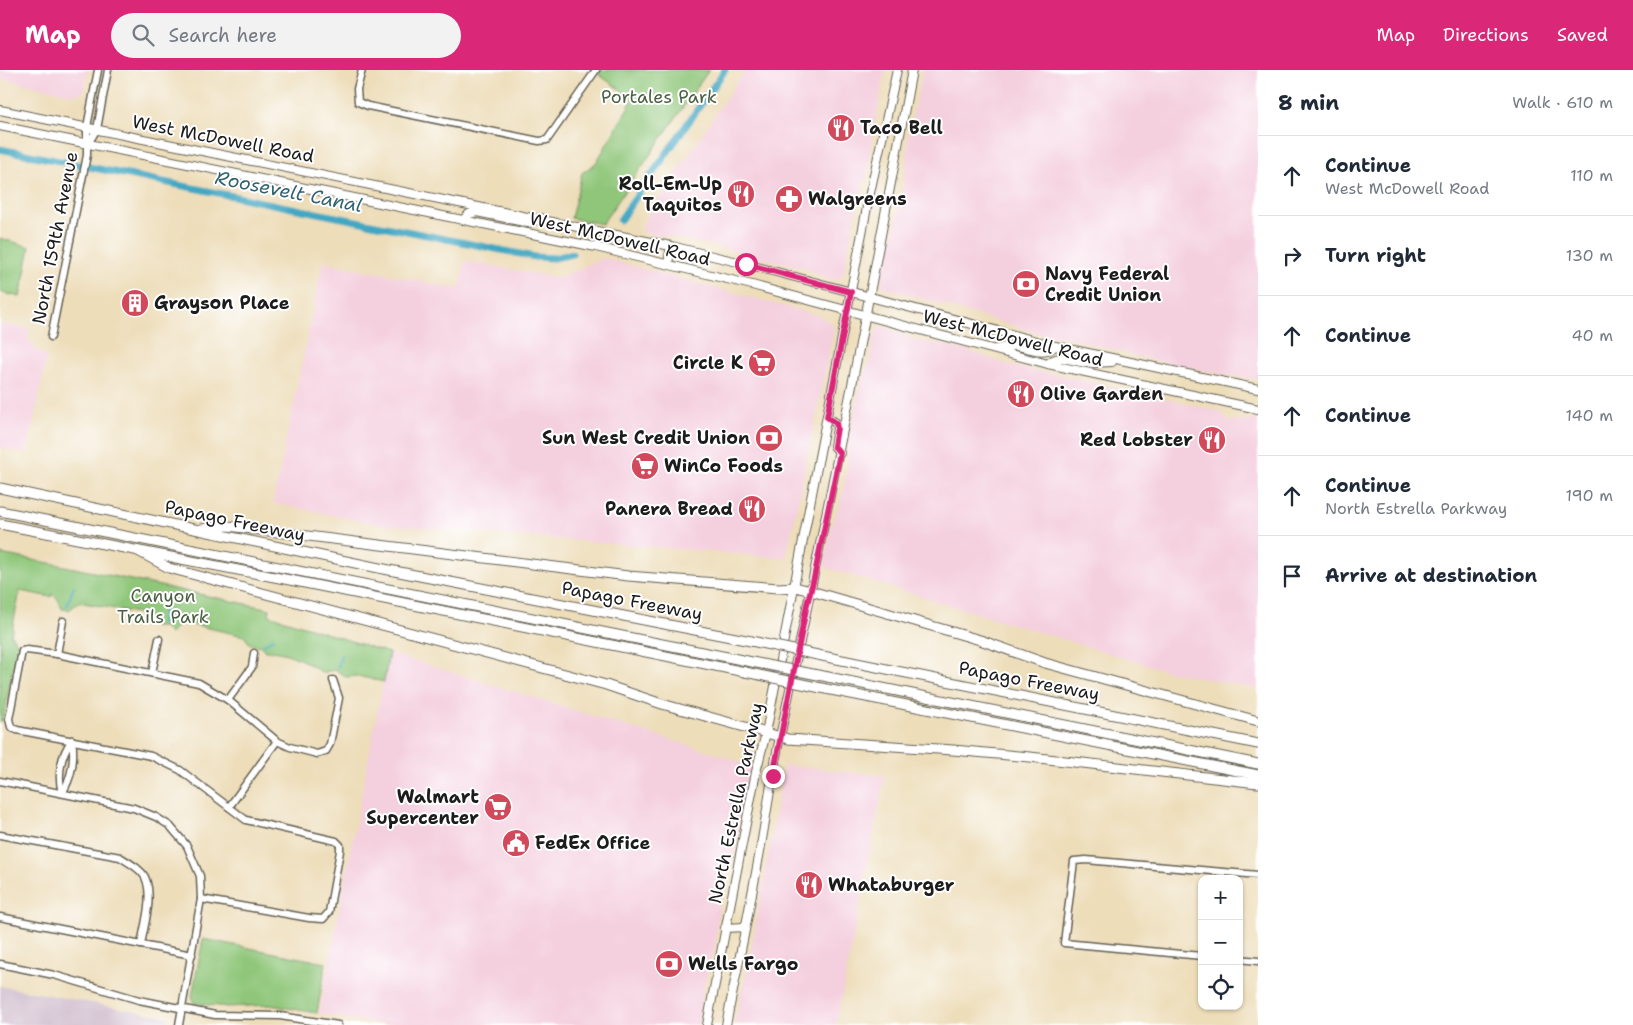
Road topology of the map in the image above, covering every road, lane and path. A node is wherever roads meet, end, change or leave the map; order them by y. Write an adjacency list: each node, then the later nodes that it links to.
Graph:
1 (98, 70): 9 (street, North 159th Avenue)
2 (108, 70): 10 (street, North 159th Avenue)
3 (362, 70): 4 (street)
4 (596, 70)
5 (897, 70): 16 (main road, North Estrella Parkway)
6 (912, 70): 17 (main road, North Estrella Parkway)
7 (0, 110): 9 (main road, West McDowell Road)
8 (0, 126): 11 (main road, West McDowell Road)
9 (86, 127): 10 (main road, West McDowell Road); 11 (street, North 159th Avenue)
10 (97, 129): 11 (street, North 159th Avenue); 12 (main road, West McDowell Road)
11 (88, 144): 13 (main road, West McDowell Road); 20 (street, North 159th Avenue)
12 (541, 218): 13 (main road); 14 (main road, West McDowell Road)
13 (464, 219): 15 (main road, West McDowell Road)
14 (672, 246): 15 (main road); 16 (main road, West McDowell Road)
15 (668, 264): 18 (main road, West McDowell Road)
16 (851, 292): 17 (main road, West McDowell Road); 18 (main road, North Estrella Parkway)
17 (871, 297): 19 (main road, North Estrella Parkway); 21 (main road, West McDowell Road)
18 (848, 311): 19 (main road, West McDowell Road); 27 (main road, North Estrella Parkway)
19 (867, 316): 22 (main road, West McDowell Road); 28 (main road, North Estrella Parkway)
20 (51, 337)
21 (1055, 346): 22 (main road); 23 (main road, West McDowell Road)
22 (992, 350): 24 (main road, West McDowell Road)
23 (1122, 361): 24 (main road); 25 (main road, West McDowell Road)
24 (1048, 364): 26 (main road, West McDowell Road)
25 (1258, 389)
26 (1258, 409)
27 (827, 417): 28 (main road); 34 (main road, North Estrella Parkway)
28 (840, 453): 35 (main road, North Estrella Parkway)
29 (0, 488): 32 (highway, Papago Freeway)
30 (0, 511): 49 (highway, bridge)
31 (0, 524): 33 (highway)
32 (201, 529): 34 (highway); 48 (highway, Papago Freeway, bridge)
33 (138, 551): 44 (highway); 50 (highway, bridge)
34 (795, 587): 35 (highway); 44 (main road, North Estrella Parkway)
35 (811, 591): 43 (highway); 45 (main road, North Estrella Parkway)
36 (63, 621): 39 (street)
37 (159, 639): 40 (street)
38 (254, 653): 42 (street)
39 (57, 654): 40 (street); 46 (street)
40 (152, 673): 42 (street)
41 (333, 680): 47 (street)
42 (228, 700): 47 (street)
43 (1258, 721)
44 (766, 733): 45 (highway); 60 (main road, North Estrella Parkway)
45 (780, 737): 52 (highway); 59 (main road, North Estrella Parkway)
46 (72, 740): 53 (street); 54 (street)
47 (277, 741): 54 (street)
48 (1258, 744)
49 (1258, 764)
50 (1258, 775)
51 (0, 781): 53 (street)
52 (1258, 783)
53 (62, 792): 57 (street)
54 (229, 806): 57 (street)
55 (0, 834): 61 (street)
56 (1258, 875): 63 (street)
57 (201, 899): 62 (street)
58 (0, 916): 61 (street)
59 (745, 927): 60 (main road); 71 (main road, North Estrella Parkway)
60 (725, 928): 70 (main road, North Estrella Parkway)
61 (141, 945): 62 (street)
62 (192, 955): 67 (street)
63 (1198, 956)
64 (1243, 960): 65 (street)
65 (1258, 962)
66 (0, 964): 67 (street)
67 (182, 1008): 68 (street); 69 (street)
68 (178, 1025)
69 (338, 1025)
70 (707, 1025)
71 (726, 1025)

